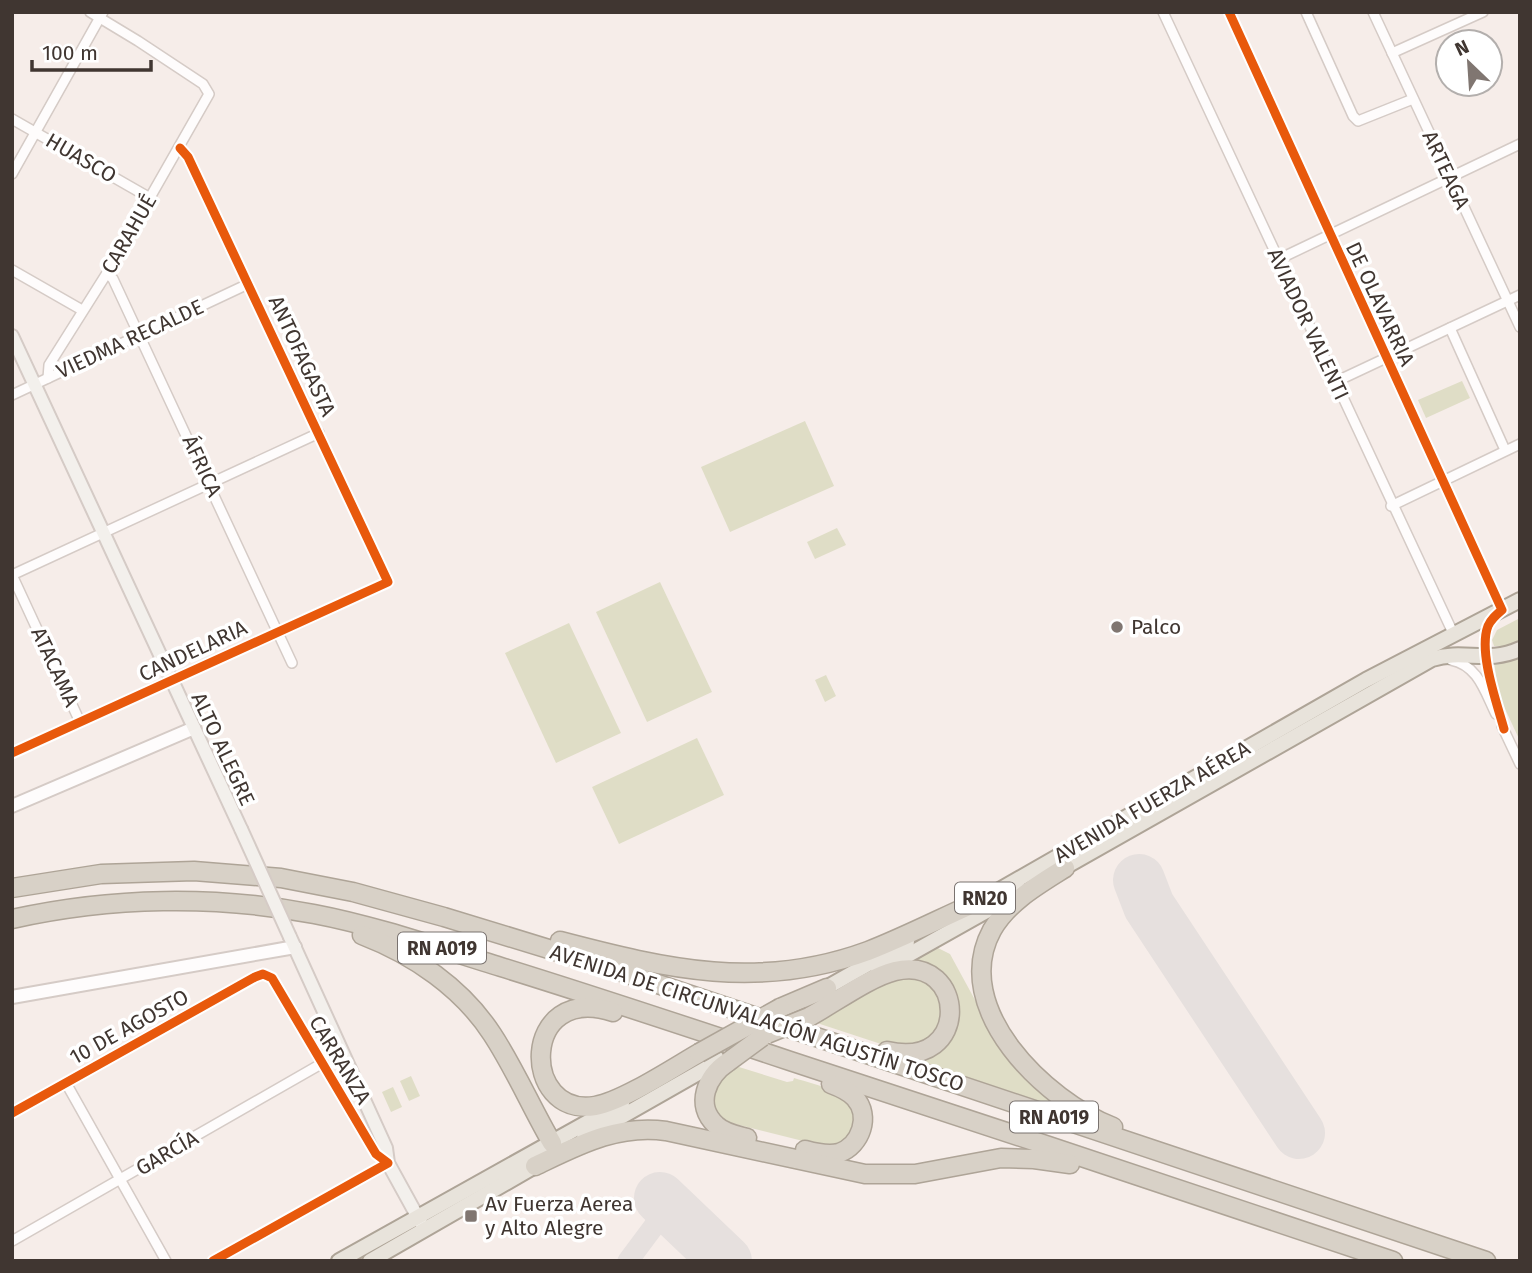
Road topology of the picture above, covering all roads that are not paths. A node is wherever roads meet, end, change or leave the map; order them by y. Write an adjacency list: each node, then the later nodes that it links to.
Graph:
1 (90, 12): 7 (street)
2 (1163, 12): 18 (street, AVIADOR VALENTI)
3 (1229, 12): 17 (street, DE OLAVARRIA)
4 (1306, 12): 9 (street)
5 (1373, 12): 8 (street, ARTEAGA)
6 (1483, 12): 8 (street)
7 (102, 15): 11 (street); 13 (street, CARAHUÉ)
8 (1392, 53): 9 (street, ARTEAGA)
9 (1413, 99): 15 (street, ARTEAGA)
10 (12, 119): 11 (street, HUASCO)
11 (36, 132): 14 (street); 16 (street, HUASCO)
12 (1520, 144): 15 (street)
13 (180, 148): 16 (street, CARAHUÉ); 21 (street, ANTOFAGASTA)
14 (12, 174)
15 (1450, 177): 17 (street); 23 (street, ARTEAGA)
16 (150, 198): 20 (street, CARAHUÉ)
17 (1329, 235): 18 (street); 29 (street, DE OLAVARRIA)
18 (1279, 259): 31 (street, AVIADOR VALENTI)
19 (12, 270): 24 (street)
20 (107, 273): 24 (street, CARAHUÉ); 27 (street, ÁFRICA)
21 (248, 284): 27 (street, VIEDMA RECALDE); 34 (street, ANTOFAGASTA)
22 (1520, 295): 23 (street)
23 (1507, 301): 25 (street, ARTEAGA); 26 (street)
24 (82, 310): 30 (street, CARAHUÉ)
25 (1520, 327)
26 (1450, 328): 29 (street); 36 (street)
27 (140, 335): 30 (street, VIEDMA RECALDE); 38 (street, ÁFRICA)
28 (12, 336): 32 (main road, ALTO ALEGRE)
29 (1386, 358): 31 (street); 37 (street, DE OLAVARRIA)
30 (48, 378): 32 (street, VIEDMA RECALDE)
31 (1335, 382): 39 (street, AVIADOR VALENTI)
32 (34, 384): 33 (street, VIEDMA RECALDE); 40 (main road, ALTO ALEGRE)
33 (12, 394)
34 (319, 433): 38 (street); 42 (street, ANTOFAGASTA)
35 (1520, 444): 36 (street)
36 (1505, 450): 37 (street)
37 (1442, 482): 39 (street); 44 (street, DE OLAVARRIA)
38 (210, 484): 40 (street); 45 (street, ÁFRICA)
39 (1391, 506): 46 (street, AVIADOR VALENTI)
40 (103, 533): 41 (street); 51 (main road, ALTO ALEGRE)
41 (12, 575): 52 (street, ATACAMA)
42 (388, 582): 45 (street, CANDELARIA)
43 (1519, 602): 44 (main road, AVENIDA FUERZA AÉREA / RN20)
44 (1502, 610): 46 (main road, AVENIDA FUERZA AÉREA / RN20); 48 (street)
45 (278, 631): 50 (street, ÁFRICA); 51 (street, CANDELARIA)
46 (1454, 635): 57 (main road, AVENIDA FUERZA AÉREA / RN20)
47 (1520, 649): 48 (main road, AVENIDA FUERZA AÉREA / RN20)
48 (1487, 658): 49 (main road, AVENIDA FUERZA AÉREA / RN20); 54 (street)
49 (1432, 659): 54 (street); 57 (main road, AVENIDA FUERZA AÉREA / RN20)
50 (292, 663)
51 (171, 680): 52 (street, CANDELARIA); 53 (main road, ALTO ALEGRE)
52 (80, 722): 55 (street, CANDELARIA)
53 (194, 728): 58 (street); 68 (main road, ALTO ALEGRE, bridge)
54 (1504, 729): 56 (street)
55 (12, 753)
56 (1520, 764)
57 (1199, 784): 59 (main road, AVENIDA FUERZA AÉREA / RN20); 64 (main road, AVENIDA FUERZA AÉREA / RN20)
58 (12, 806)
59 (1065, 868): 72 (main road, AVENIDA FUERZA AÉREA / RN20); 79 (highway)
60 (12, 877): 61 (highway)
61 (281, 878): 62 (highway, AVENIDA DE CIRCUNVALACIÓN AGUSTÍN TOSCO / RN A019); 63 (highway, AVENIDA DE CIRCUNVALACIÓN AGUSTÍN TOSCO / RN A019)
62 (309, 883): 67 (highway); 79 (highway, AVENIDA DE CIRCUNVALACIÓN AGUSTÍN TOSCO / RN A019)
63 (12, 888)
64 (975, 903): 67 (highway); 70 (main road, AVENIDA FUERZA AÉREA / RN20)
65 (12, 919): 73 (highway, AVENIDA DE CIRCUNVALACIÓN AGUSTÍN TOSCO / RN A019)
66 (12, 927): 78 (highway)
67 (536, 935): 72 (highway)
68 (292, 942): 71 (street); 80 (main road, ALTO ALEGRE)
69 (263, 974): 75 (street, CARRANZA); 76 (street, 10 DE AGOSTO)
70 (827, 988): 74 (highway, bridge)
71 (12, 997)
72 (806, 1016): 74 (highway, bridge)
73 (739, 1044): 74 (highway); 74 (highway); 83 (highway, AVENIDA DE CIRCUNVALACIÓN AGUSTÍN TOSCO / RN A019)
74 (714, 1058): 78 (main road); 81 (main road)
75 (321, 1064): 80 (street, CARRANZA); 82 (street, GARCÍA)
76 (66, 1083): 77 (street, 10 DE AGOSTO); 82 (street)
77 (12, 1113)
78 (552, 1143): 84 (main road)
79 (1186, 1161): 91 (highway, AVENIDA DE CIRCUNVALACIÓN AGUSTÍN TOSCO / RN A019)
80 (388, 1163): 84 (main road, ALTO ALEGRE); 87 (street)
81 (535, 1166): 83 (highway); 84 (main road)
82 (120, 1179): 85 (street, GARCÍA); 86 (street)
83 (1226, 1206): 90 (highway, AVENIDA DE CIRCUNVALACIÓN AGUSTÍN TOSCO / RN A019)
84 (421, 1223): 88 (main road); 89 (main road)
85 (12, 1241)
86 (166, 1261)
87 (212, 1261)
88 (339, 1261)
89 (370, 1261)
90 (1393, 1261)
91 (1486, 1261)

